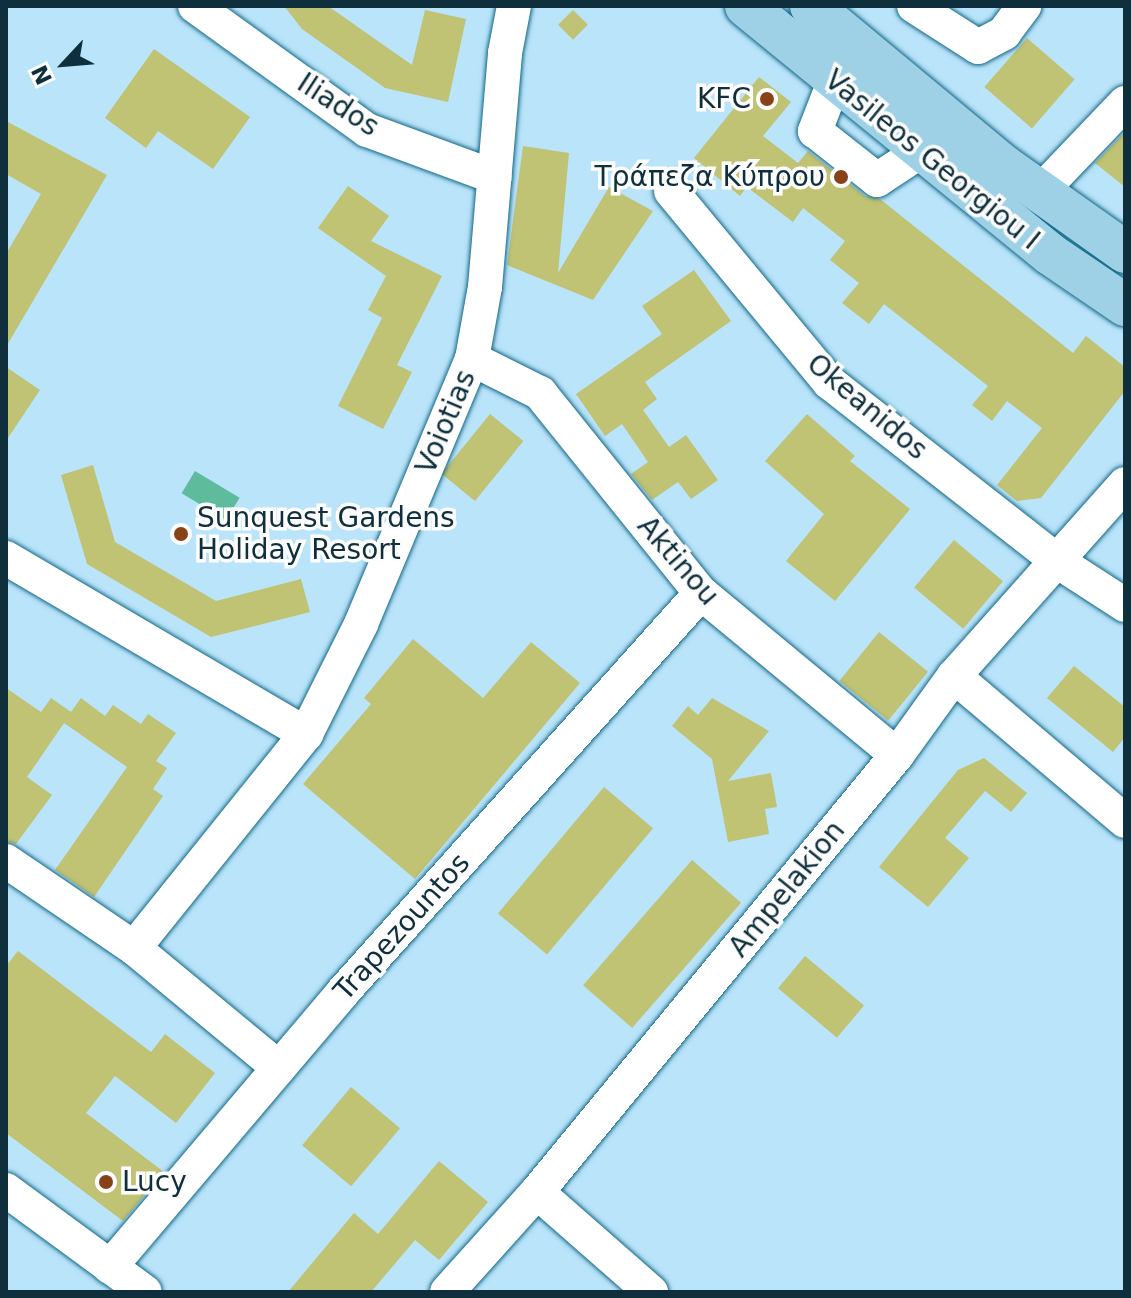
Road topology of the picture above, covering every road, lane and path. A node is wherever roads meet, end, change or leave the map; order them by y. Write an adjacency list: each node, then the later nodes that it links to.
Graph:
1 (195, 6): 8 (street, Iliados)
2 (514, 6): 8 (street, Voiotias)
3 (746, 6): 12 (main road, Vasileos Georgiou I)
4 (914, 6): 5 (street)
5 (1024, 6)
6 (816, 8): 10 (main road, Vasileos Georgiou I)
7 (1125, 103): 10 (street)
8 (495, 177): 13 (street, Voiotias)
9 (671, 191): 16 (street, Okeanidos)
10 (1041, 191): 11 (main road, Vasileos Georgiou I)
11 (1125, 252)
12 (1125, 305)
13 (472, 359): 17 (street, Aktinou); 20 (street, Voiotias)
14 (1125, 484): 16 (street, Ampelakion)
15 (6, 558): 20 (street)
16 (1057, 561): 18 (street, Okeanidos); 19 (street, Ampelakion)
17 (701, 593): 21 (street, Aktinou); 25 (street, Trapezountos)
18 (1125, 605)
19 (954, 676): 21 (street, Ampelakion); 22 (street)
20 (306, 734): 24 (street, Voiotias)
21 (897, 755): 27 (street, Ampelakion)
22 (1125, 821)
23 (6, 861): 24 (street)
24 (134, 948): 25 (street)
25 (279, 1068): 28 (street, Trapezountos)
26 (6, 1190): 28 (street)
27 (537, 1192): 30 (street, Ampelakion); 31 (street)
28 (110, 1267): 29 (street)
29 (145, 1292)
30 (447, 1292)
31 (651, 1292)

